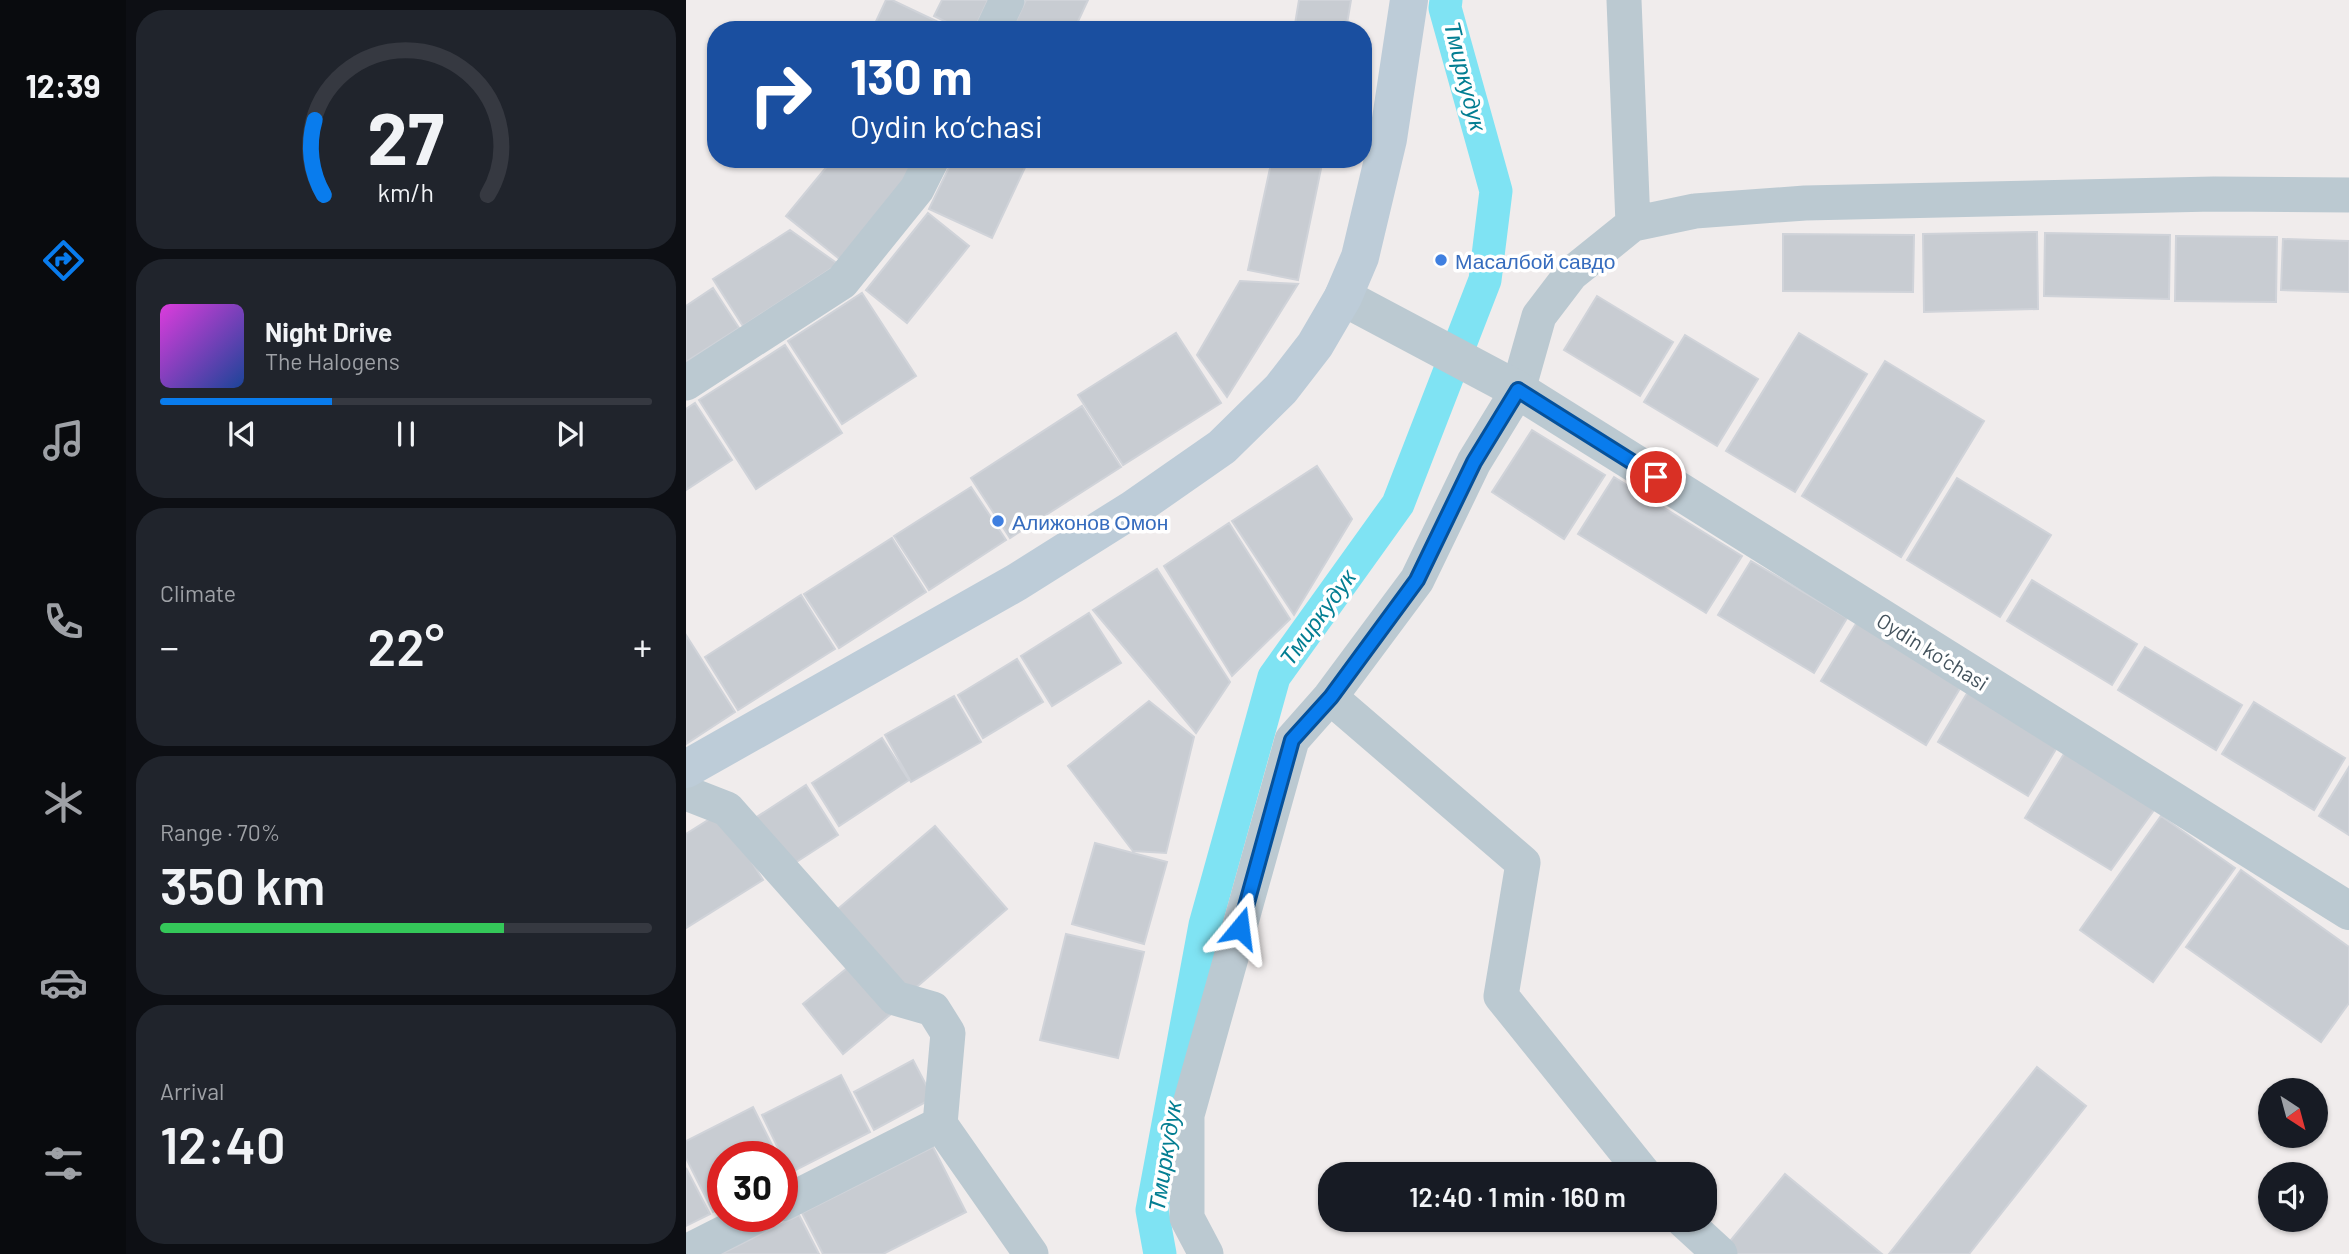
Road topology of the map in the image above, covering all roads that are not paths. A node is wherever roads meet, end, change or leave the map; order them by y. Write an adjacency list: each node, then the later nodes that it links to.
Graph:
1 (1007, 0): 4 (street)
2 (1409, 0): 8 (main road)
3 (1624, 0): 7 (street)
4 (997, 21)
5 (928, 168): 9 (street)
6 (2349, 195): 7 (street)
7 (1633, 224): 10 (street)
8 (1343, 297): 10 (street, Oydin ko‘chasi); 12 (main road)
9 (686, 383)
10 (1518, 390): 11 (street); 14 (street, Oydin ko‘chasi)
11 (1331, 697): 16 (street); 22 (street)
12 (686, 769)
13 (686, 793): 15 (street)
14 (2349, 911)
15 (940, 1124): 17 (street); 21 (street)
16 (1634, 1162)
17 (798, 1196)
18 (725, 1232): 20 (street)
19 (1696, 1232): 23 (street)
20 (686, 1252)
21 (1031, 1254)
22 (1206, 1254)
23 (1720, 1254)

